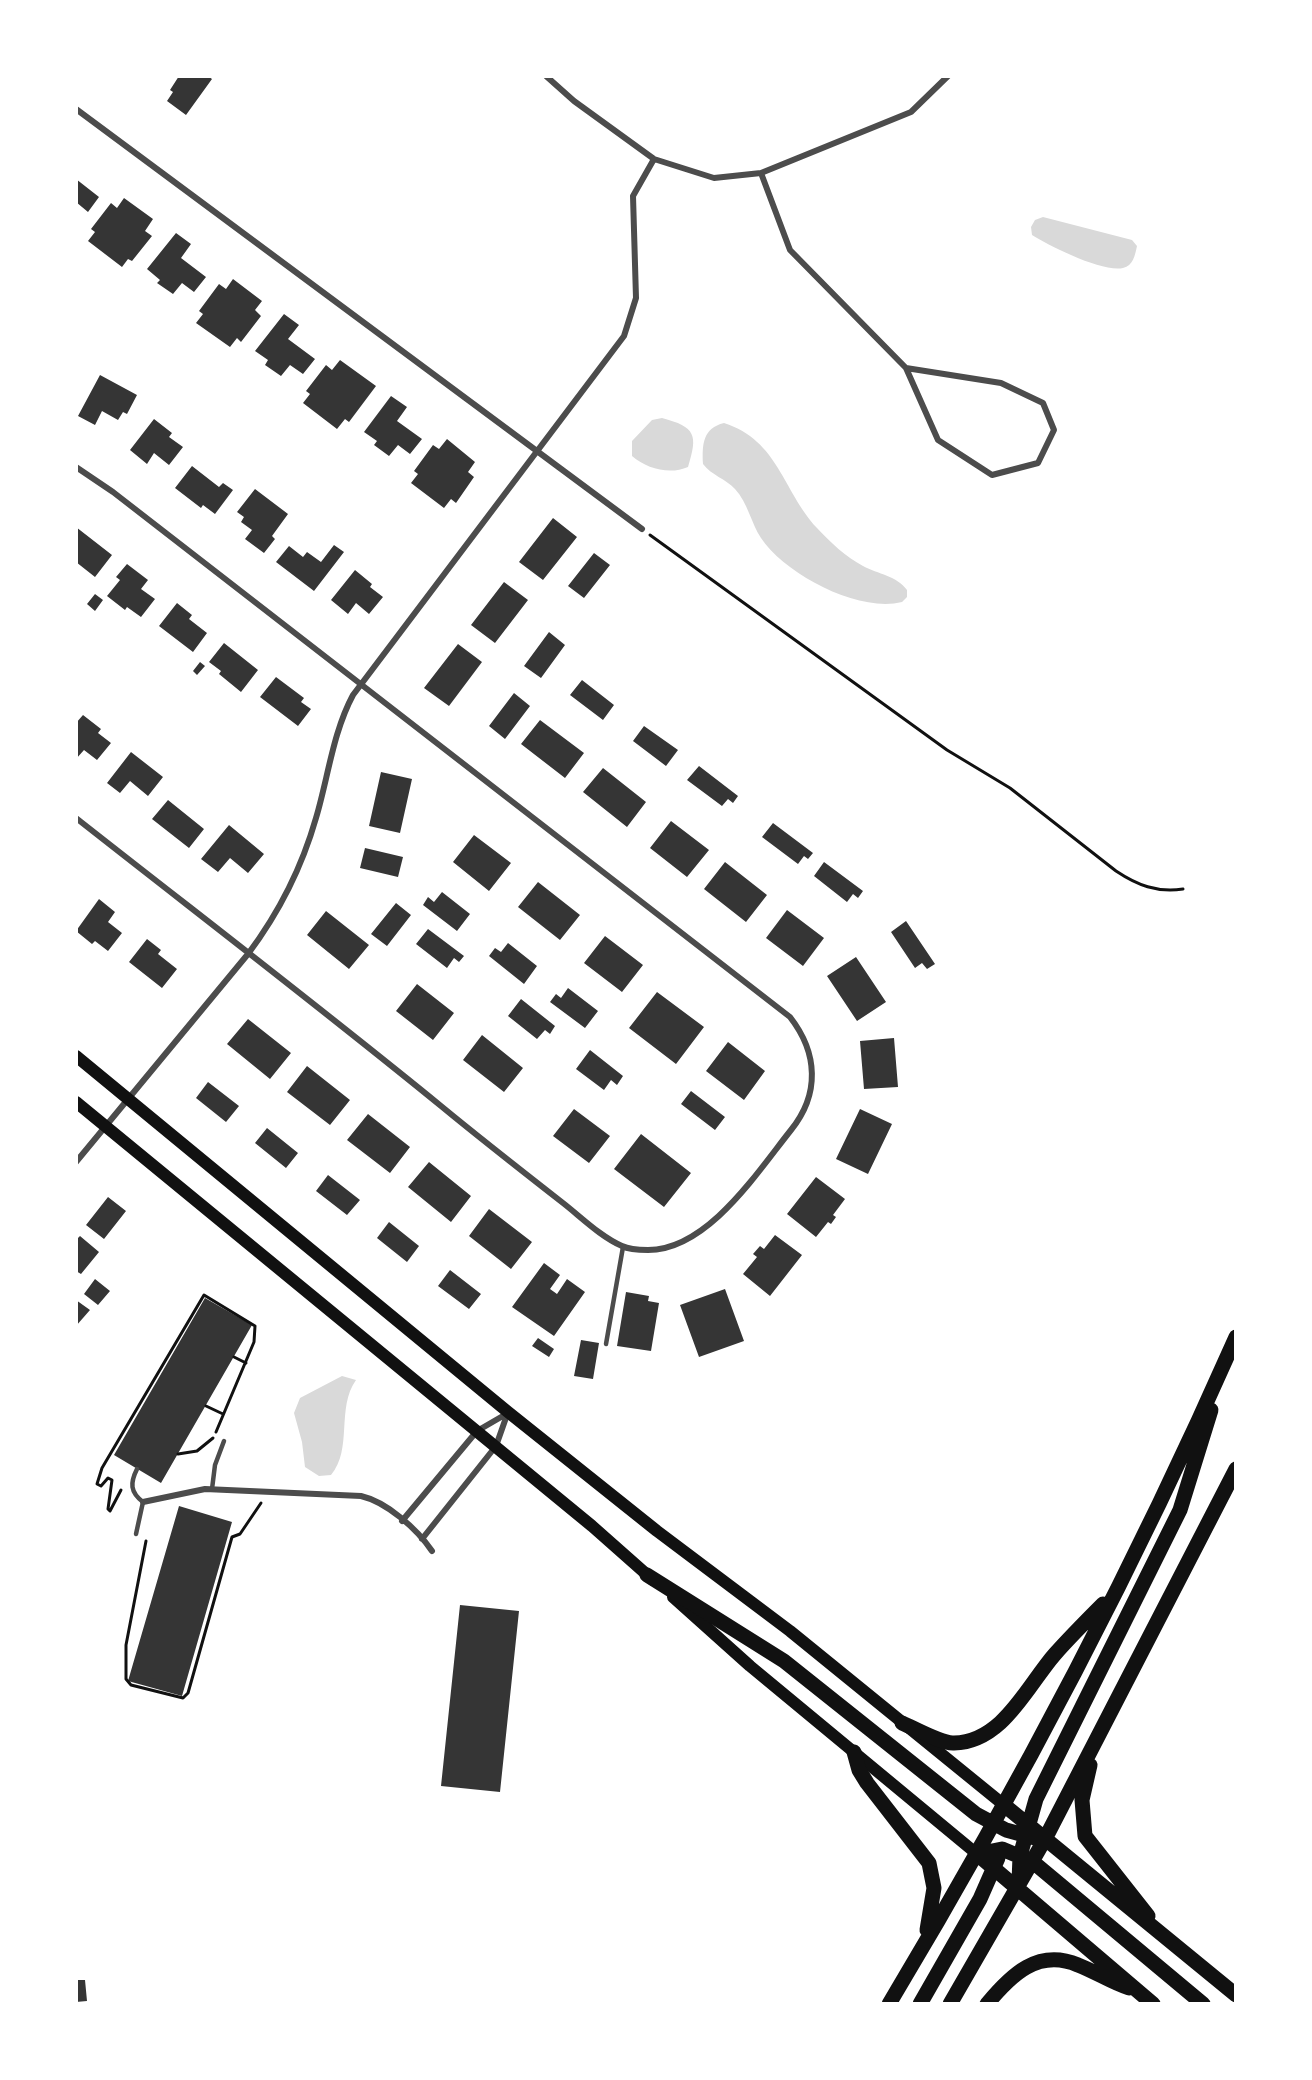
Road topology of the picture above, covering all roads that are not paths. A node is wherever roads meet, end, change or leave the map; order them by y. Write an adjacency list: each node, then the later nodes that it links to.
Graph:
1 (546, 76): 4 (street)
2 (948, 76): 5 (street)
3 (76, 109): 7 (street)
4 (654, 159): 5 (street); 7 (street)
5 (761, 173): 6 (street)
6 (906, 368): 6 (street)
7 (538, 451): 9 (street); 10 (street)
8 (76, 468): 10 (street)
9 (642, 529)
10 (360, 685): 12 (street); 18 (street)
11 (76, 818): 12 (street)
12 (248, 954): 14 (street); 18 (street)
13 (76, 1056): 14 (main road)
14 (129, 1099): 16 (street); 22 (main road)
15 (76, 1102): 16 (main road)
16 (106, 1126): 17 (street); 23 (main road)
17 (76, 1162)
18 (623, 1247): 20 (lane)
19 (1236, 1337): 21 (main road)
20 (606, 1344)
21 (1227, 1356): 35 (main road); 41 (main road)
22 (508, 1412): 23 (street); 25 (street); 36 (main road)
23 (477, 1431): 25 (main road); 30 (street)
24 (224, 1441): 28 (lane)
25 (496, 1446): 32 (street); 34 (main road)
26 (137, 1469): 29 (lane)
27 (1236, 1469): 37 (main road)
28 (212, 1489): 29 (street); 30 (street)
29 (142, 1502): 31 (lane)
30 (402, 1521): 32 (street)
31 (136, 1534)
32 (422, 1539): 33 (street)
33 (432, 1551)
34 (647, 1575): 38 (main road); 40 (main road)
35 (1113, 1593): 36 (main road); 39 (main road)
36 (902, 1723): 39 (main road)
37 (1096, 1741): 42 (main road); 48 (main road)
38 (854, 1752): 44 (main road); 49 (main road)
39 (1004, 1805): 40 (main road); 41 (main road)
40 (1000, 1827): 41 (main road); 43 (main road); 44 (main road)
41 (1027, 1831): 42 (main road); 45 (main road)
42 (1046, 1839): 45 (main road); 48 (main road)
43 (1002, 1849): 44 (main road); 45 (main road); 46 (main road)
44 (977, 1854): 46 (main road); 49 (main road)
45 (1026, 1859): 47 (main road); 57 (main road)
46 (993, 1867): 47 (main road); 53 (main road)
47 (1019, 1887): 50 (main road); 54 (main road)
48 (1166, 1940): 51 (main road)
49 (924, 1945): 52 (main road)
50 (1136, 1990): 55 (main road); 56 (main road)
51 (1236, 1995)
52 (889, 2004)
53 (920, 2004)
54 (950, 2004)
55 (987, 2004)
56 (1153, 2004)
57 (1203, 2004)

